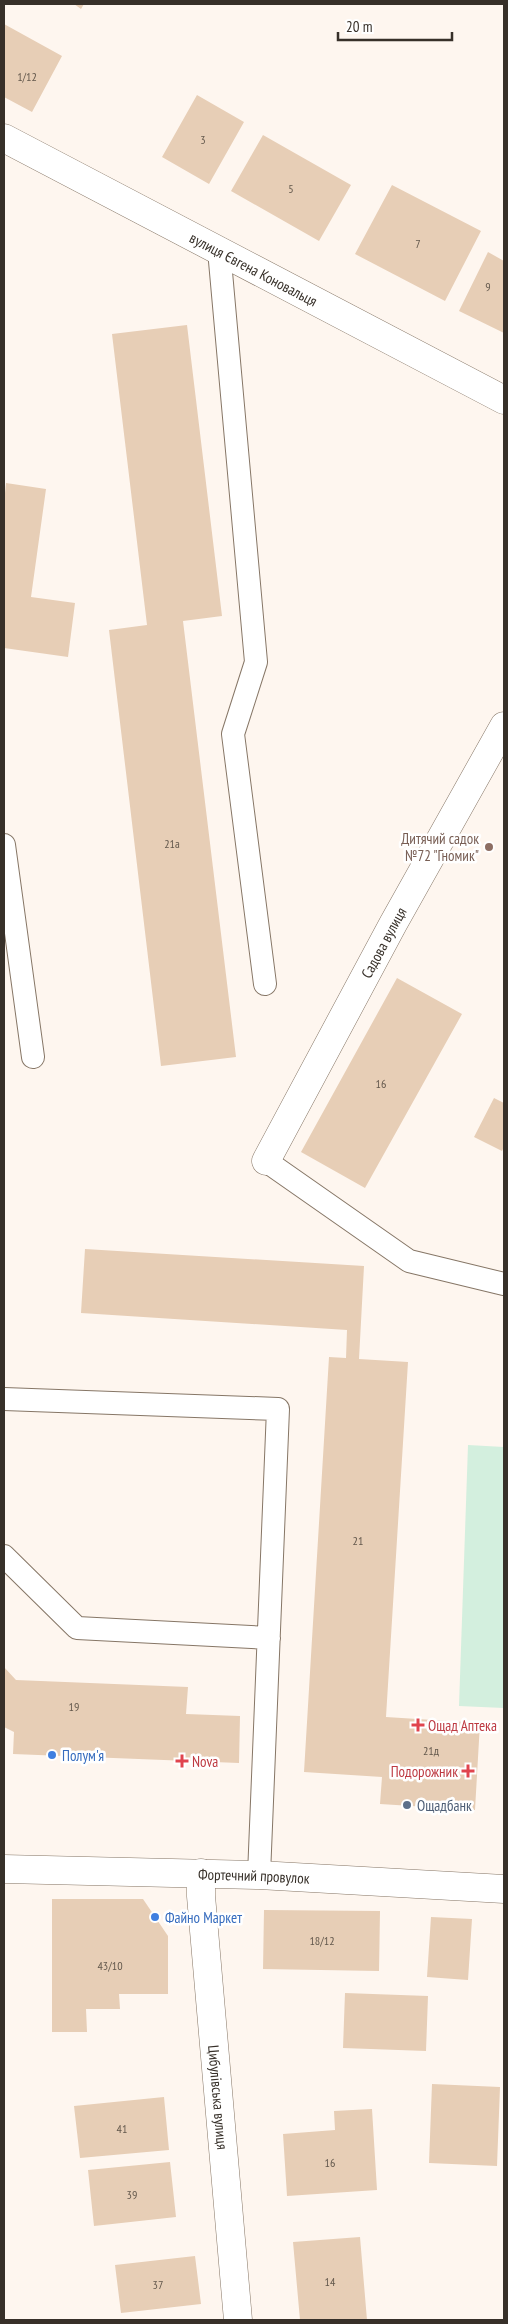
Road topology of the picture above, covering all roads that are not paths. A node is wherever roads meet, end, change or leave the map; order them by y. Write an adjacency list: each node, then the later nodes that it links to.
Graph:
1 (4, 138): 2 (street, вулиця Євгена Коновальця)
2 (219, 250): 3 (street, вулиця Євгена Коновальця); 6 (lane)
3 (504, 400)
4 (504, 726): 8 (street, Садова вулиця)
5 (4, 845): 7 (lane)
6 (265, 984)
7 (32, 1058)
8 (266, 1161): 9 (lane)
9 (504, 1284)
10 (4, 1399): 12 (lane)
11 (4, 1556): 12 (lane)
12 (269, 1638): 15 (lane)
13 (4, 1869): 14 (street, Фортечний провулок)
14 (201, 1873): 15 (street, Фортечний провулок); 17 (street, Цибулівська вулиця)
15 (259, 1875): 16 (street, Фортечний провулок)
16 (504, 1889)
17 (238, 2320)

